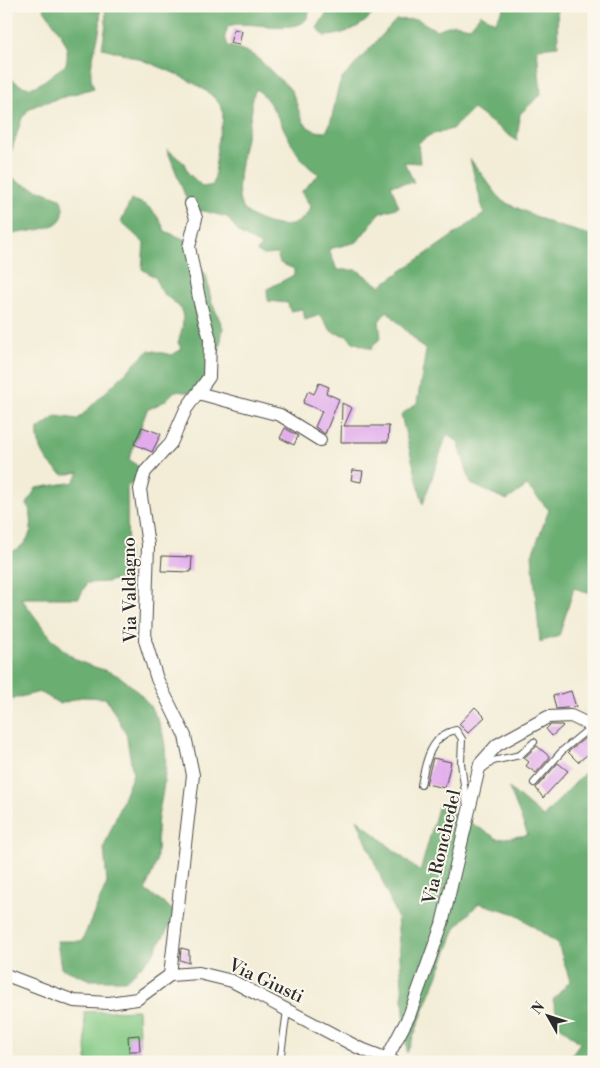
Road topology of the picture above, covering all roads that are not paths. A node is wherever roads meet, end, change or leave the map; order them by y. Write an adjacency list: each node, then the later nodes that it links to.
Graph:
1 (191, 204): 2 (street, Via Valdagno)
2 (198, 392): 3 (street); 11 (street, Via Valdagno)
3 (320, 440)
4 (592, 726): 6 (street, Via Ronchedel); 7 (lane)
5 (534, 742): 6 (lane)
6 (478, 773): 9 (street, Via Ronchedel)
7 (534, 783)
8 (421, 785): 9 (lane)
9 (468, 816): 13 (street, Via Ronchedel)
10 (6, 975): 11 (street)
11 (170, 975): 12 (street, Via Giusti)
12 (287, 1010): 13 (street, Via Giusti); 14 (lane)
13 (390, 1060)
14 (280, 1062)

